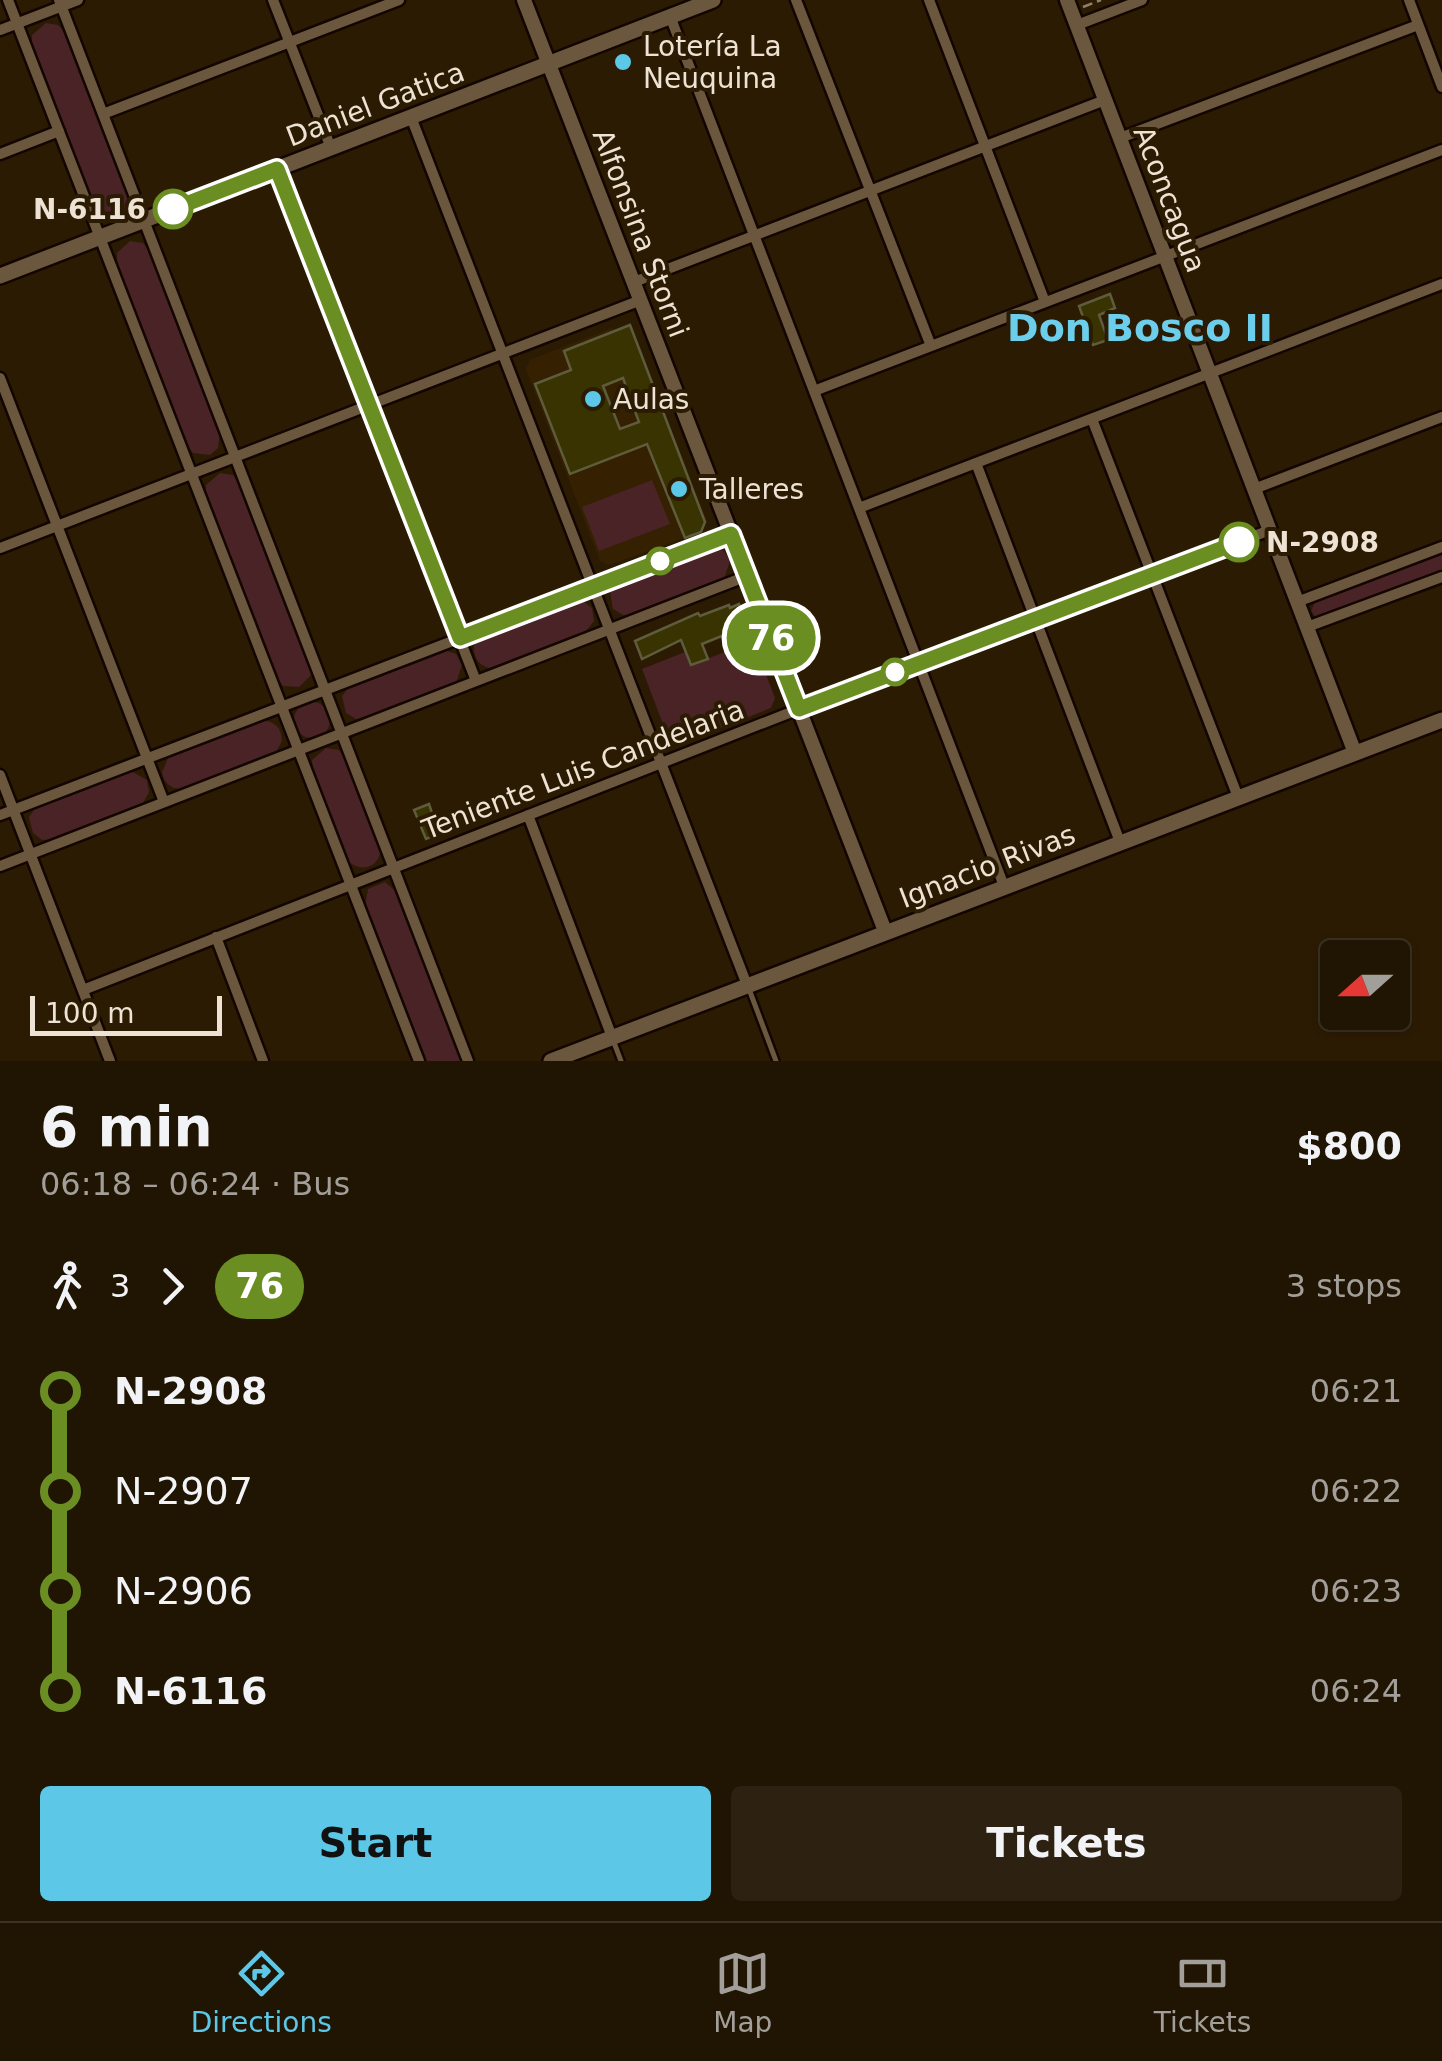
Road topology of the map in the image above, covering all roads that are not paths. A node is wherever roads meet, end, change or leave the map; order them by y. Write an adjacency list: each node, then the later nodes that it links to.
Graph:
1 (8, 0): 14 (street)
2 (78, 0): 11 (street)
3 (273, 0): 18 (street)
4 (398, 0): 18 (street)
5 (524, 0): 19 (street, Alfonsina Storni)
6 (713, 0): 13 (main road, Daniel Gatica)
7 (796, 0): 31 (street)
8 (929, 0): 26 (street)
9 (1142, 0): 16 (street)
10 (1409, 0): 15 (street)
11 (60, 3): 14 (street); 22 (street)
12 (1074, 4): 16 (street, Aconcagua)
13 (670, 16): 19 (main road, Daniel Gatica); 33 (street)
14 (18, 23): 17 (street); 24 (street)
15 (1418, 25): 20 (street); 25 (street)
16 (1077, 26): 21 (street, Aconcagua)
17 (0, 30)
18 (290, 42): 22 (street); 27 (street)
19 (549, 64): 23 (main road, Daniel Gatica); 37 (street, Alfonsina Storni)
20 (1442, 87)
21 (1106, 100): 25 (street, Aconcagua); 26 (street)
22 (103, 114): 32 (street)
23 (411, 117): 27 (main road, Daniel Gatica); 42 (street)
24 (59, 131): 29 (street); 34 (street)
25 (1120, 138): 35 (street, Aconcagua)
26 (985, 146): 31 (street); 40 (street)
27 (330, 148): 30 (main road, Daniel Gatica)
28 (1442, 150): 35 (street)
29 (0, 154)
30 (277, 169): 32 (main road, Daniel Gatica); 46 (street)
31 (870, 190): 33 (street); 41 (street)
32 (144, 220): 34 (main road, Daniel Gatica); 49 (street)
33 (754, 236): 37 (street); 45 (street)
34 (100, 238): 36 (main road, Daniel Gatica); 51 (street)
35 (1165, 256): 40 (street); 43 (street, Aconcagua)
36 (0, 276)
37 (634, 282): 39 (street, Alfonsina Storni)
38 (1442, 284): 43 (street)
39 (640, 300): 42 (street); 56 (street, Alfonsina Storni)
40 (1045, 302): 41 (street)
41 (931, 346): 45 (street)
42 (503, 354): 46 (street); 62 (street)
43 (1210, 373): 48 (street); 52 (street, Aconcagua)
44 (0, 378): 54 (street)
45 (814, 391): 53 (street)
46 (369, 405): 49 (street); 67 (street)
47 (1442, 417): 52 (street)
48 (1092, 419): 50 (street); 59 (street)
49 (236, 457): 51 (street); 70 (street)
50 (976, 464): 53 (street); 64 (street)
51 (192, 474): 54 (street); 71 (street)
52 (1254, 489): 55 (street, Aconcagua)
53 (859, 508): 68 (street)
54 (57, 526): 58 (street); 77 (street)
55 (1270, 530): 59 (street, Teniente Luis Candelaria); 63 (street, Aconcagua)
56 (731, 534): 60 (street, Alfonsina Storni); 62 (street)
57 (1442, 546): 63 (street)
58 (0, 548)
59 (1152, 575): 64 (street, Teniente Luis Candelaria); 80 (street)
60 (748, 576): 66 (street); 72 (street, Alfonsina Storni)
61 (1442, 577): 65 (street)
62 (593, 587): 66 (street); 67 (street)
63 (1298, 602): 65 (street, Aconcagua)
64 (1035, 619): 68 (street, Teniente Luis Candelaria); 85 (street)
65 (1307, 627): 76 (street, Aconcagua)
66 (610, 630): 69 (street); 78 (street)
67 (460, 638): 69 (street); 70 (street)
68 (919, 663): 72 (street, Teniente Luis Candelaria); 90 (street)
69 (476, 681): 74 (street)
70 (325, 690): 71 (street); 74 (street)
71 (282, 707): 75 (street); 77 (street)
72 (799, 709): 78 (street, Teniente Luis Candelaria); 91 (street, Alfonsina Storni)
73 (1442, 720): 76 (main road, Ignacio Rivas)
74 (342, 733): 75 (street); 88 (street)
75 (298, 750): 81 (street); 89 (street)
76 (1355, 753): 80 (main road, Ignacio Rivas)
77 (147, 759): 81 (street); 82 (street)
78 (661, 763): 83 (street, Teniente Luis Candelaria); 93 (street)
79 (0, 775): 82 (street)
80 (1238, 798): 85 (main road, Ignacio Rivas)
81 (164, 802): 86 (street)
82 (14, 810): 84 (street); 86 (street)
83 (528, 815): 88 (street, Teniente Luis Candelaria); 95 (street)
84 (0, 816)
85 (1120, 842): 90 (main road, Ignacio Rivas)
86 (30, 854): 87 (street); 94 (street)
87 (0, 866)
88 (394, 868): 89 (street, Teniente Luis Candelaria); 99 (street)
89 (350, 884): 92 (street, Teniente Luis Candelaria); 98 (street)
90 (1004, 886): 91 (main road, Ignacio Rivas)
91 (885, 932): 93 (main road, Ignacio Rivas)
92 (216, 938): 94 (street, Teniente Luis Candelaria); 97 (street)
93 (747, 985): 95 (main road, Ignacio Rivas); 102 (lane)
94 (83, 990): 96 (street)
95 (612, 1038): 100 (main road, Ignacio Rivas); 101 (lane)
96 (110, 1061)
97 (262, 1061)
98 (419, 1061)
99 (468, 1061)
100 (552, 1061)
101 (621, 1061)
102 (776, 1061)

